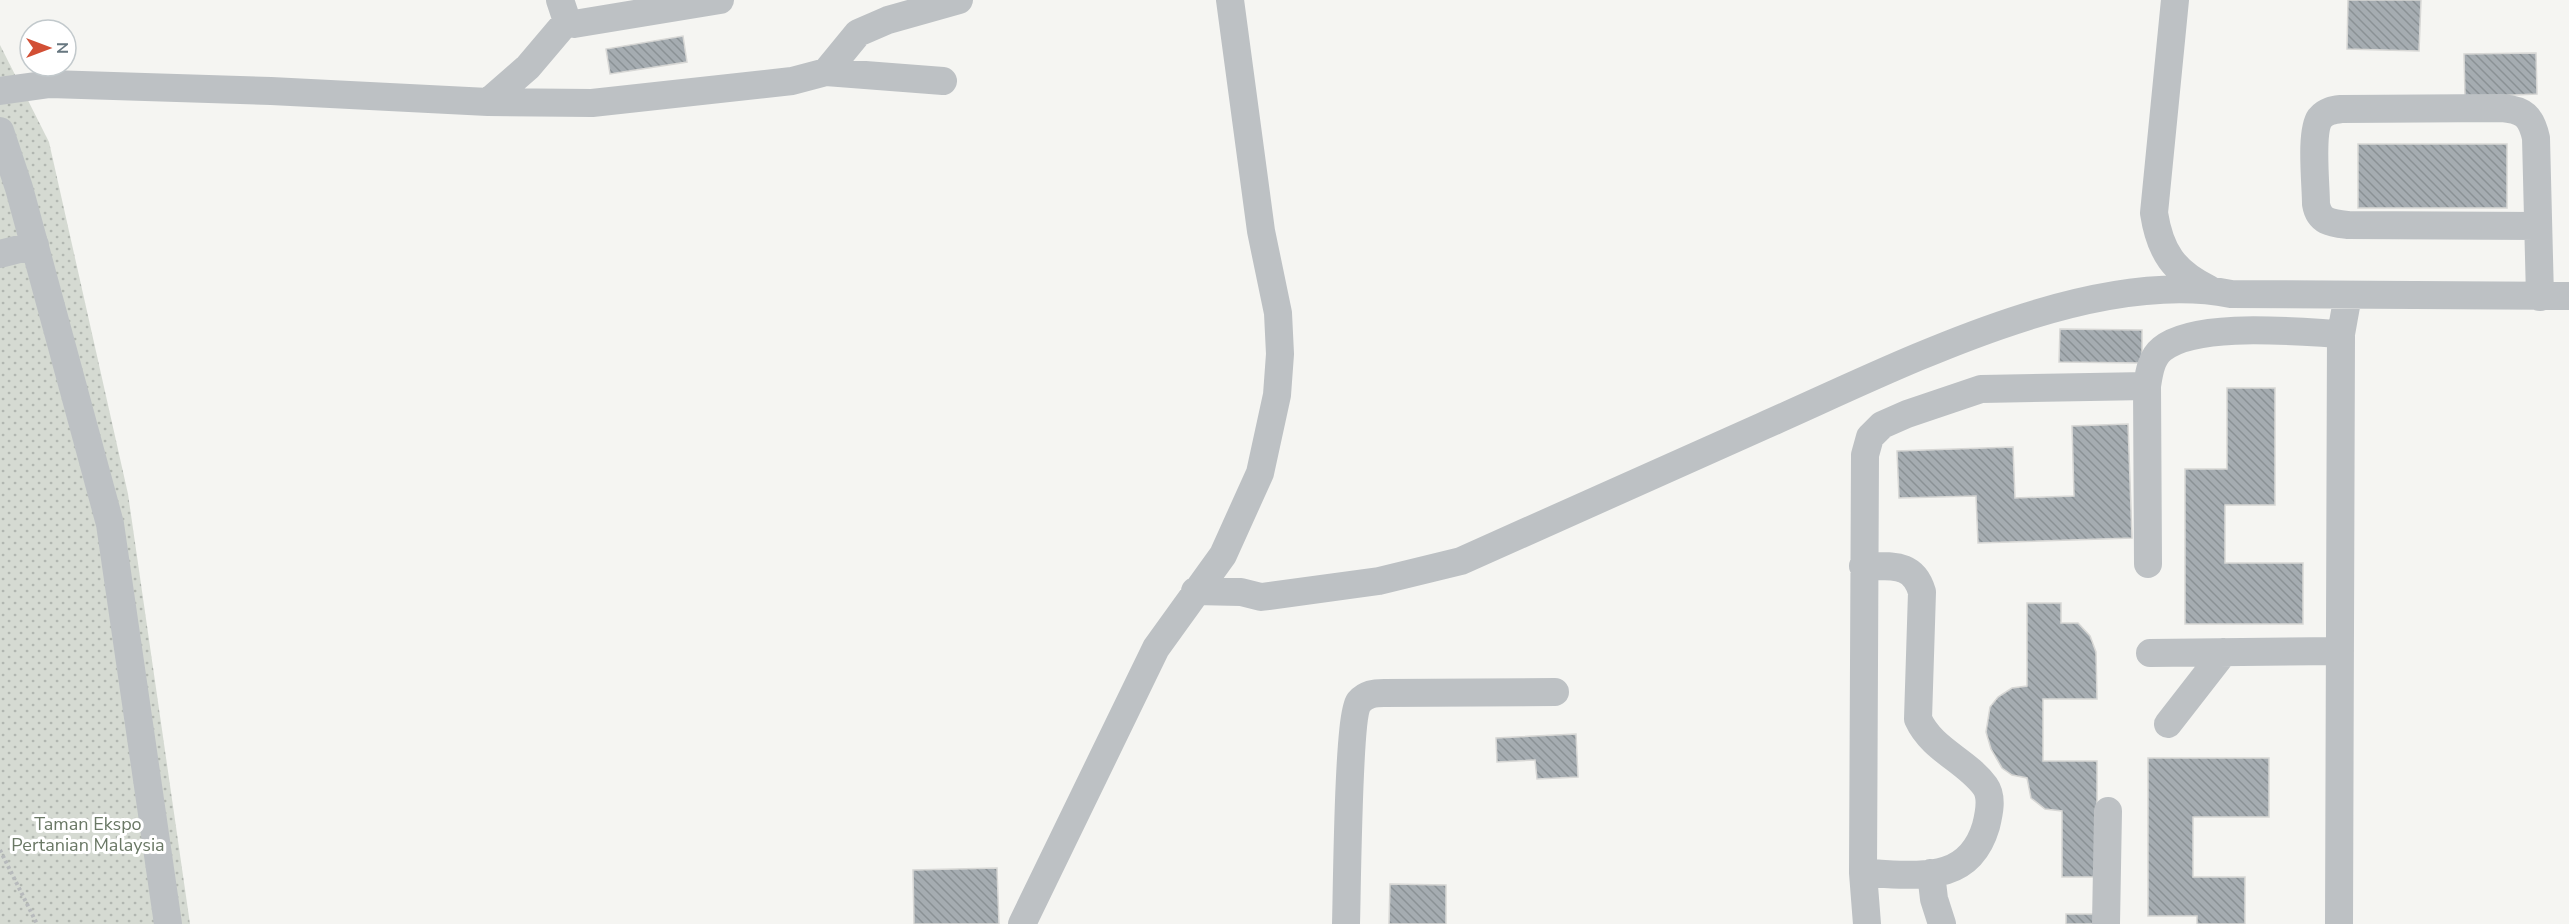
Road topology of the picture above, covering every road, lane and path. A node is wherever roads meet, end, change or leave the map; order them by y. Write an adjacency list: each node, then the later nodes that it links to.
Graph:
1 (720, 0): 5 (street)
2 (959, 0): 6 (street)
3 (1230, 0): 22 (street)
4 (2175, 0): 14 (street)
5 (563, 10): 9 (street)
6 (826, 72): 7 (street); 9 (street)
7 (943, 81)
8 (0, 91): 9 (street)
9 (488, 102)
10 (0, 131): 12 (street)
11 (2538, 226): 11 (street); 19 (street)
12 (35, 245): 13 (street); 37 (street)
13 (0, 254)
14 (2169, 256): 15 (street); 16 (street)
15 (2209, 289): 16 (street); 17 (street)
16 (2148, 290): 26 (street)
17 (2348, 295): 19 (street); 20 (street)
18 (2569, 296): 19 (street)
19 (2540, 297)
20 (2341, 334): 21 (street); 27 (street)
21 (2146, 386): 23 (street); 24 (street)
22 (1223, 555): 25 (street); 26 (street)
23 (2148, 564)
24 (1863, 566): 34 (street); 35 (street)
25 (1195, 591): 26 (street); 38 (street)
26 (1241, 592)
27 (2340, 651): 28 (street); 43 (street)
28 (2224, 652): 29 (street); 31 (street)
29 (2150, 653)
30 (1555, 692): 39 (street)
31 (2168, 724)
32 (2108, 810): 42 (street)
33 (0, 850): 36 (path)
34 (1863, 873): 35 (street); 40 (street)
35 (1931, 873): 41 (street)
36 (37, 924)
37 (168, 924)
38 (1022, 924)
39 (1346, 924)
40 (1867, 924)
41 (1942, 924)
42 (2106, 924)
43 (2338, 924)

